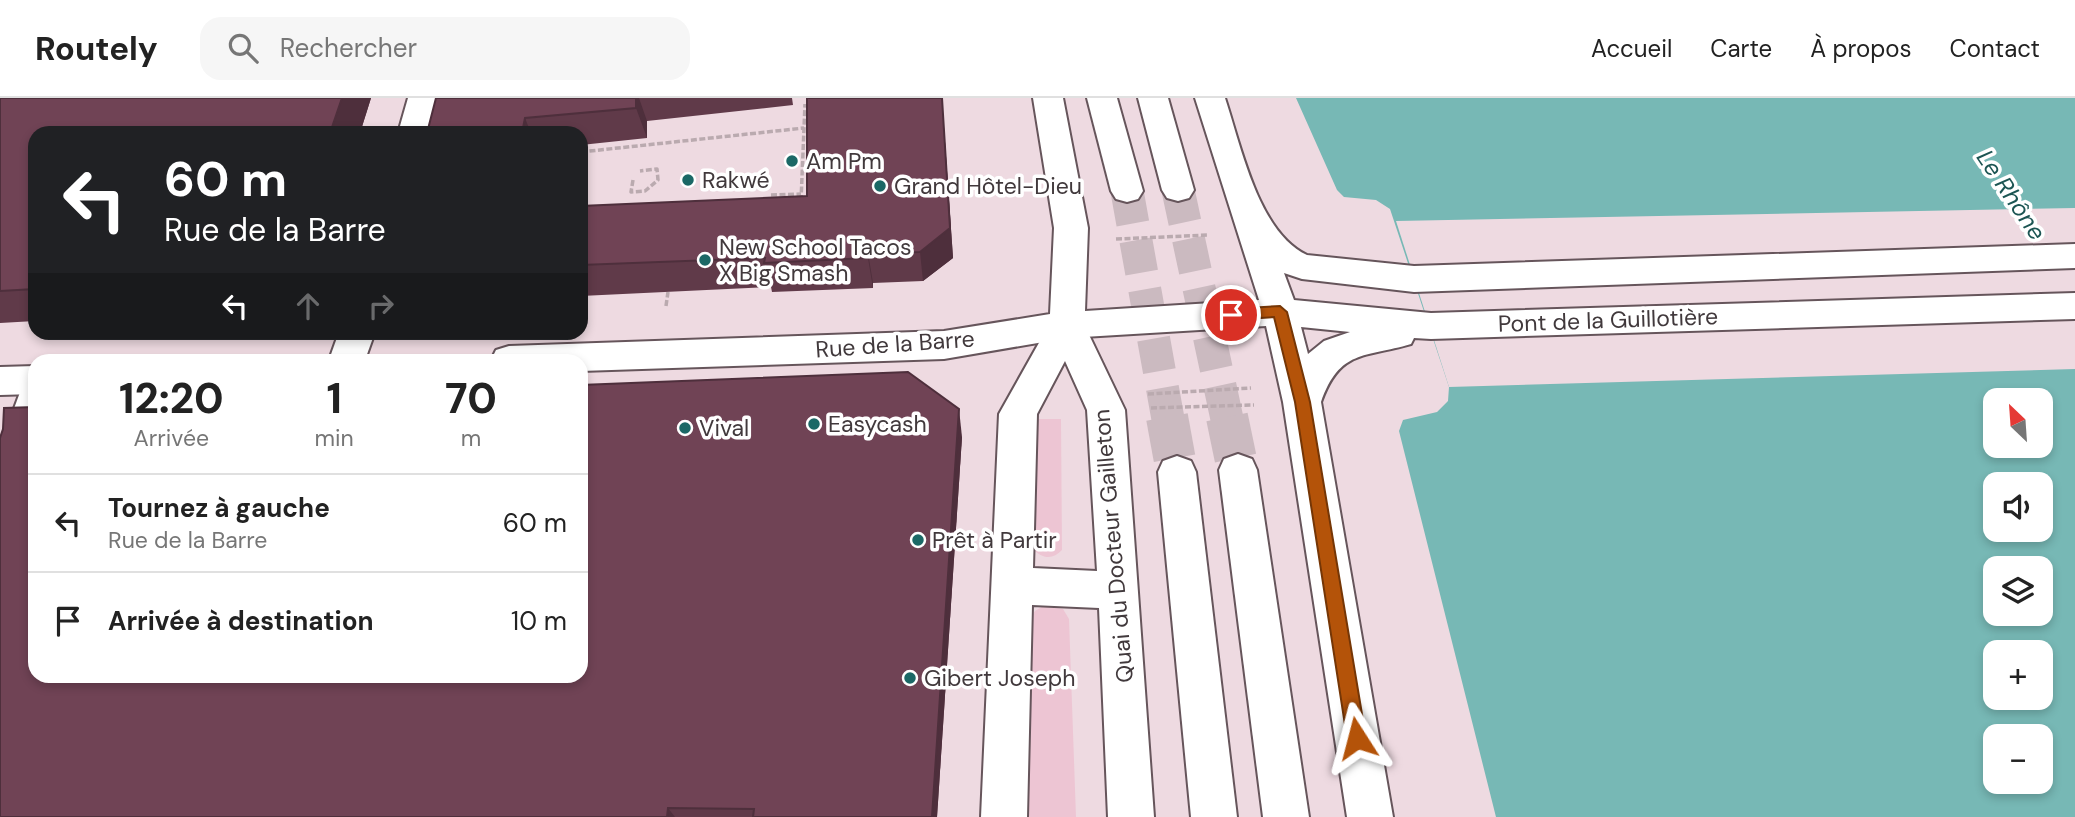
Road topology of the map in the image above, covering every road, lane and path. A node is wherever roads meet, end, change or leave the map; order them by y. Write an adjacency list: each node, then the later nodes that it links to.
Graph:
1 (423, 98): 7 (main road)
2 (1048, 98): 26 (main road)
3 (1102, 98): 13 (main road)
4 (1153, 98): 12 (main road)
5 (1210, 98): 17 (main road)
6 (805, 104): 8 (path)
7 (415, 126)
8 (804, 128): 9 (path); 14 (path)
9 (588, 151)
10 (640, 171): 11 (path)
11 (633, 180)
12 (1178, 190)
13 (1127, 191)
14 (801, 194): 15 (path); 16 (path)
15 (771, 195)
16 (800, 206)
17 (1248, 215): 21 (main road, Pont de la Guillotière); 25 (main road)
18 (1210, 235): 19 (path)
19 (1104, 240)
20 (2075, 256): 21 (main road, Pont de la Guillotière)
21 (1414, 279): 25 (main road, Pont de la Guillotière)
22 (668, 292): 23 (path)
23 (666, 306)
24 (2075, 306): 27 (main road, Pont de la Guillotière)
25 (1280, 312): 26 (main road, Rue de la Barre); 27 (main road, Pont de la Guillotière); 33 (main road)
26 (1067, 325): 28 (main road, Rue de la Barre); 40 (main road); 41 (main road, Quai du Docteur Gailleton)
27 (1431, 326): 33 (main road)
28 (588, 357)
29 (28, 380): 30 (main road)
30 (0, 381)
31 (1253, 388): 32 (path)
32 (1142, 395)
33 (1302, 402): 46 (main road)
34 (1259, 405): 35 (path)
35 (1137, 409)
36 (28, 418): 39 (main road)
37 (1238, 470): 45 (main road)
38 (1177, 472): 44 (main road)
39 (0, 504)
40 (1012, 586): 41 (main road); 42 (main road)
41 (1119, 590): 43 (main road, Quai du Docteur Gailleton)
42 (1004, 817)
43 (1132, 817)
44 (1214, 817)
45 (1286, 817)
46 (1370, 817)

